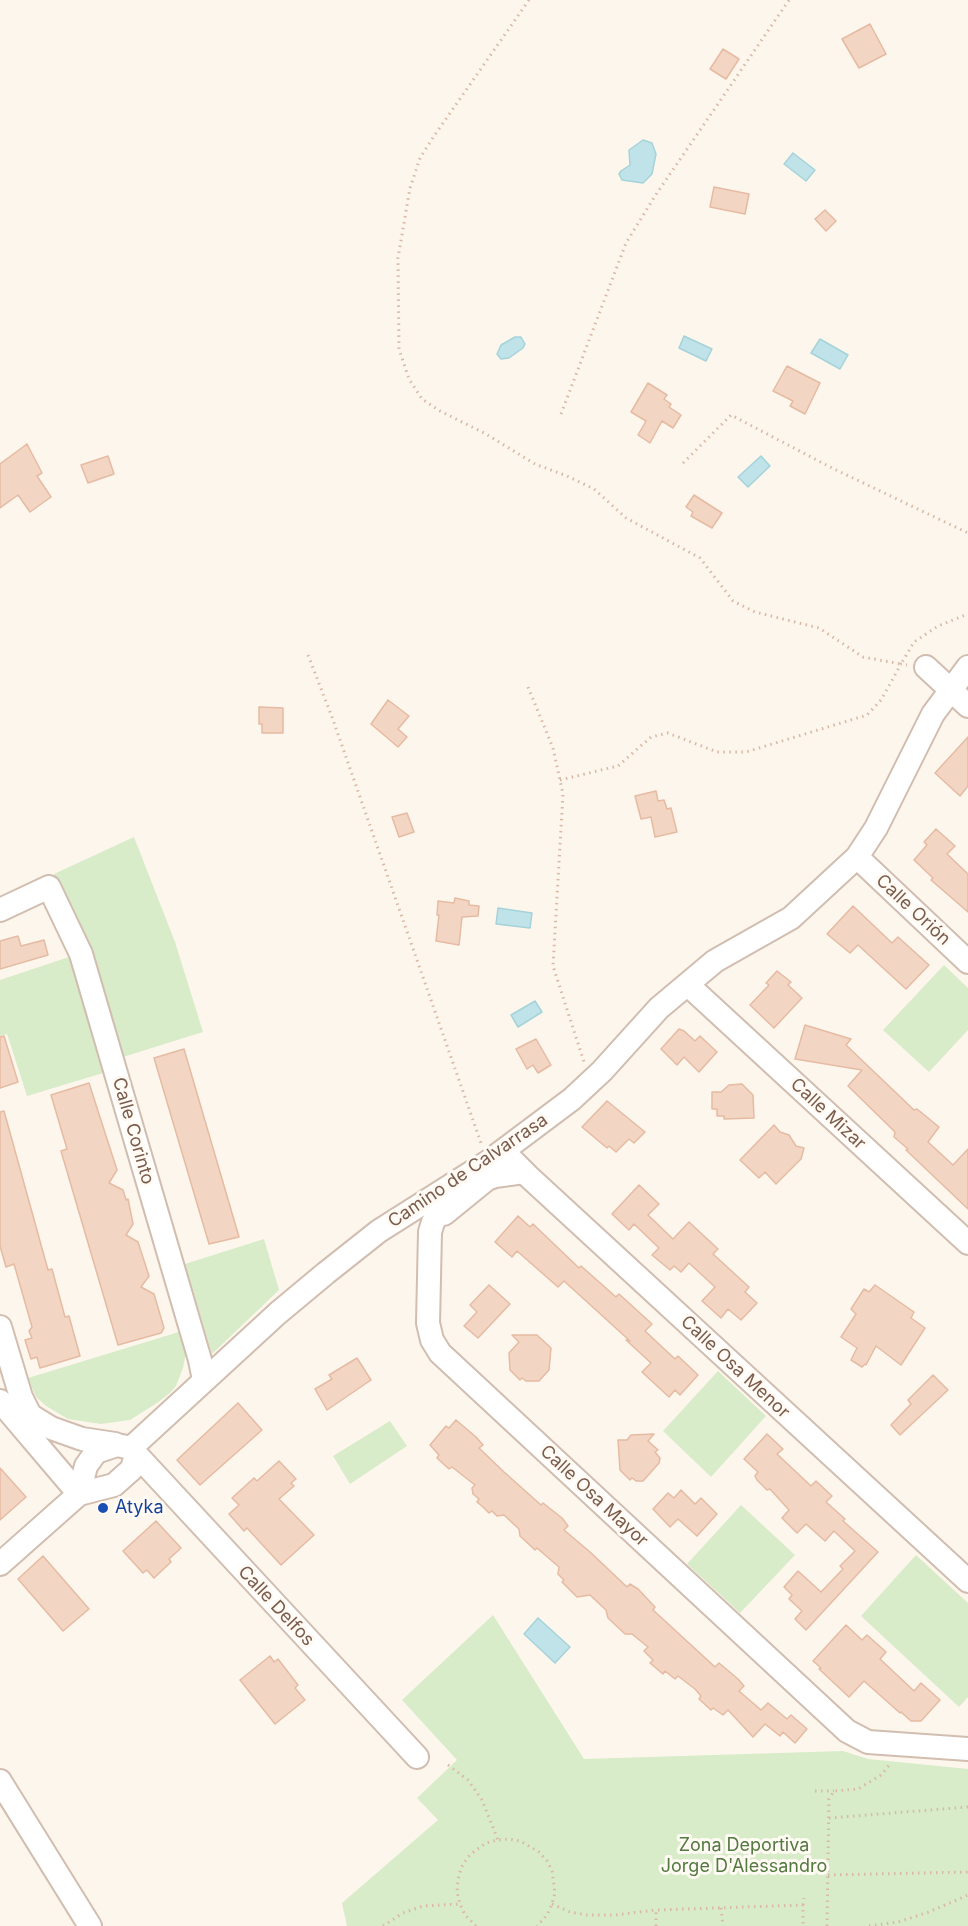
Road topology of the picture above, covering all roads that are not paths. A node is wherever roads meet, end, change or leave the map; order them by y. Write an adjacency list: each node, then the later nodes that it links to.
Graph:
1 (926, 667): 3 (street)
2 (968, 667): 3 (street, Camino de Calvarrasa)
3 (950, 690): 4 (street); 5 (street, Camino de Calvarrasa)
4 (968, 706)
5 (857, 857): 7 (street, Calle Orión); 8 (street, Camino de Calvarrasa)
6 (0, 910): 13 (street, Calle Corinto)
7 (968, 962)
8 (688, 985): 10 (street, Camino de Calvarrasa); 11 (street, Calle Mizar)
9 (524, 1172): 10 (street, Calle Osa Menor); 10 (street); 19 (street, Calle Osa Menor)
10 (476, 1174): 13 (street, Camino de Calvarrasa); 20 (street, Calle Osa Mayor)
11 (968, 1243)
12 (0, 1328): 15 (street)
13 (204, 1380): 16 (street, Camino de Calvarrasa)
14 (0, 1401): 15 (street)
15 (25, 1419): 16 (street); 17 (street)
16 (128, 1449): 17 (street); 17 (street); 21 (street, Calle Delfos)
17 (86, 1487): 18 (street)
18 (0, 1563)
19 (968, 1581)
20 (968, 1749)
21 (417, 1757)
22 (0, 1781): 23 (street)
23 (90, 1926)

